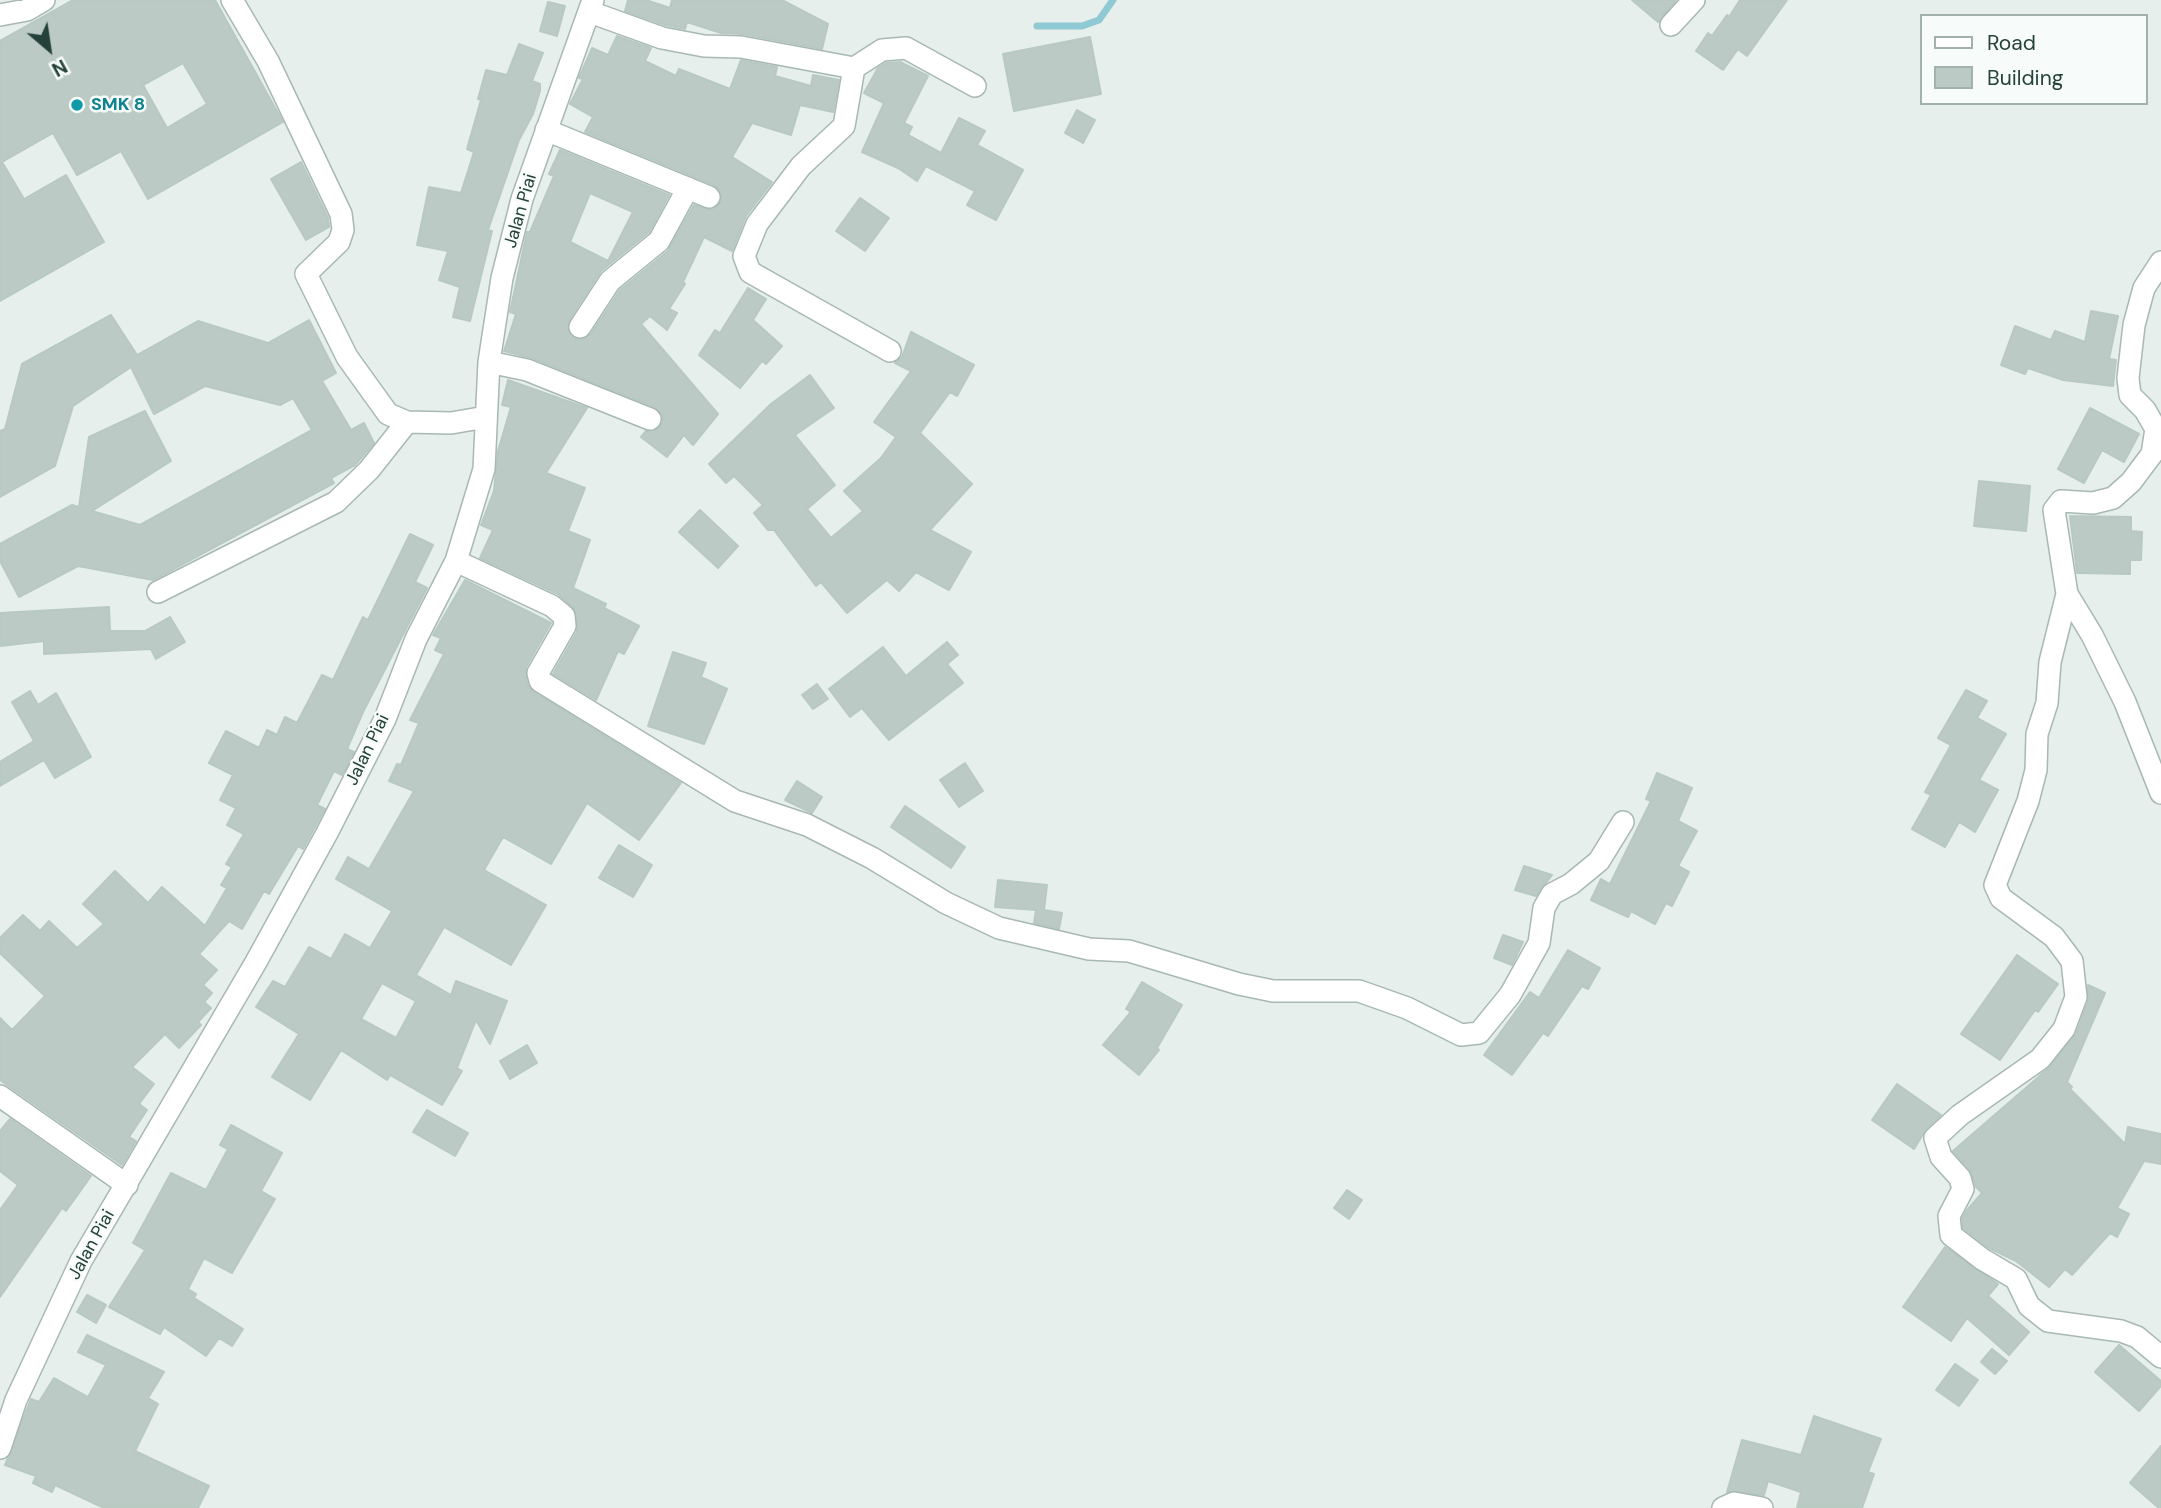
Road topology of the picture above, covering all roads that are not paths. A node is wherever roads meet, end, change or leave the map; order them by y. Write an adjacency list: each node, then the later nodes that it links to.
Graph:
1 (44, 0): 5 (street)
2 (232, 0): 18 (street)
3 (1694, 0): 6 (street)
4 (592, 6): 7 (street); 9 (street, Jalan Piai)
5 (0, 15)
6 (1671, 25)
7 (854, 68): 8 (street); 14 (street)
8 (975, 86)
9 (546, 130): 10 (street); 15 (street, Jalan Piai)
10 (688, 188): 11 (street); 13 (street)
11 (709, 197)
12 (2161, 262): 21 (street)
13 (580, 327)
14 (890, 351)
15 (489, 362): 16 (street, Jalan Piai); 17 (street)
16 (486, 417): 18 (street); 19 (street, Jalan Piai)
17 (650, 419)
18 (407, 422): 20 (street)
19 (456, 561): 23 (street); 25 (street, Jalan Piai)
20 (158, 592)
21 (2067, 594): 22 (street); 26 (street)
22 (2161, 793)
23 (1623, 822)
24 (0, 1096): 25 (street)
25 (127, 1185): 27 (street, Jalan Piai)
26 (2161, 1356)
27 (0, 1448)
28 (1723, 1508): 29 (street)
29 (1762, 1508)

